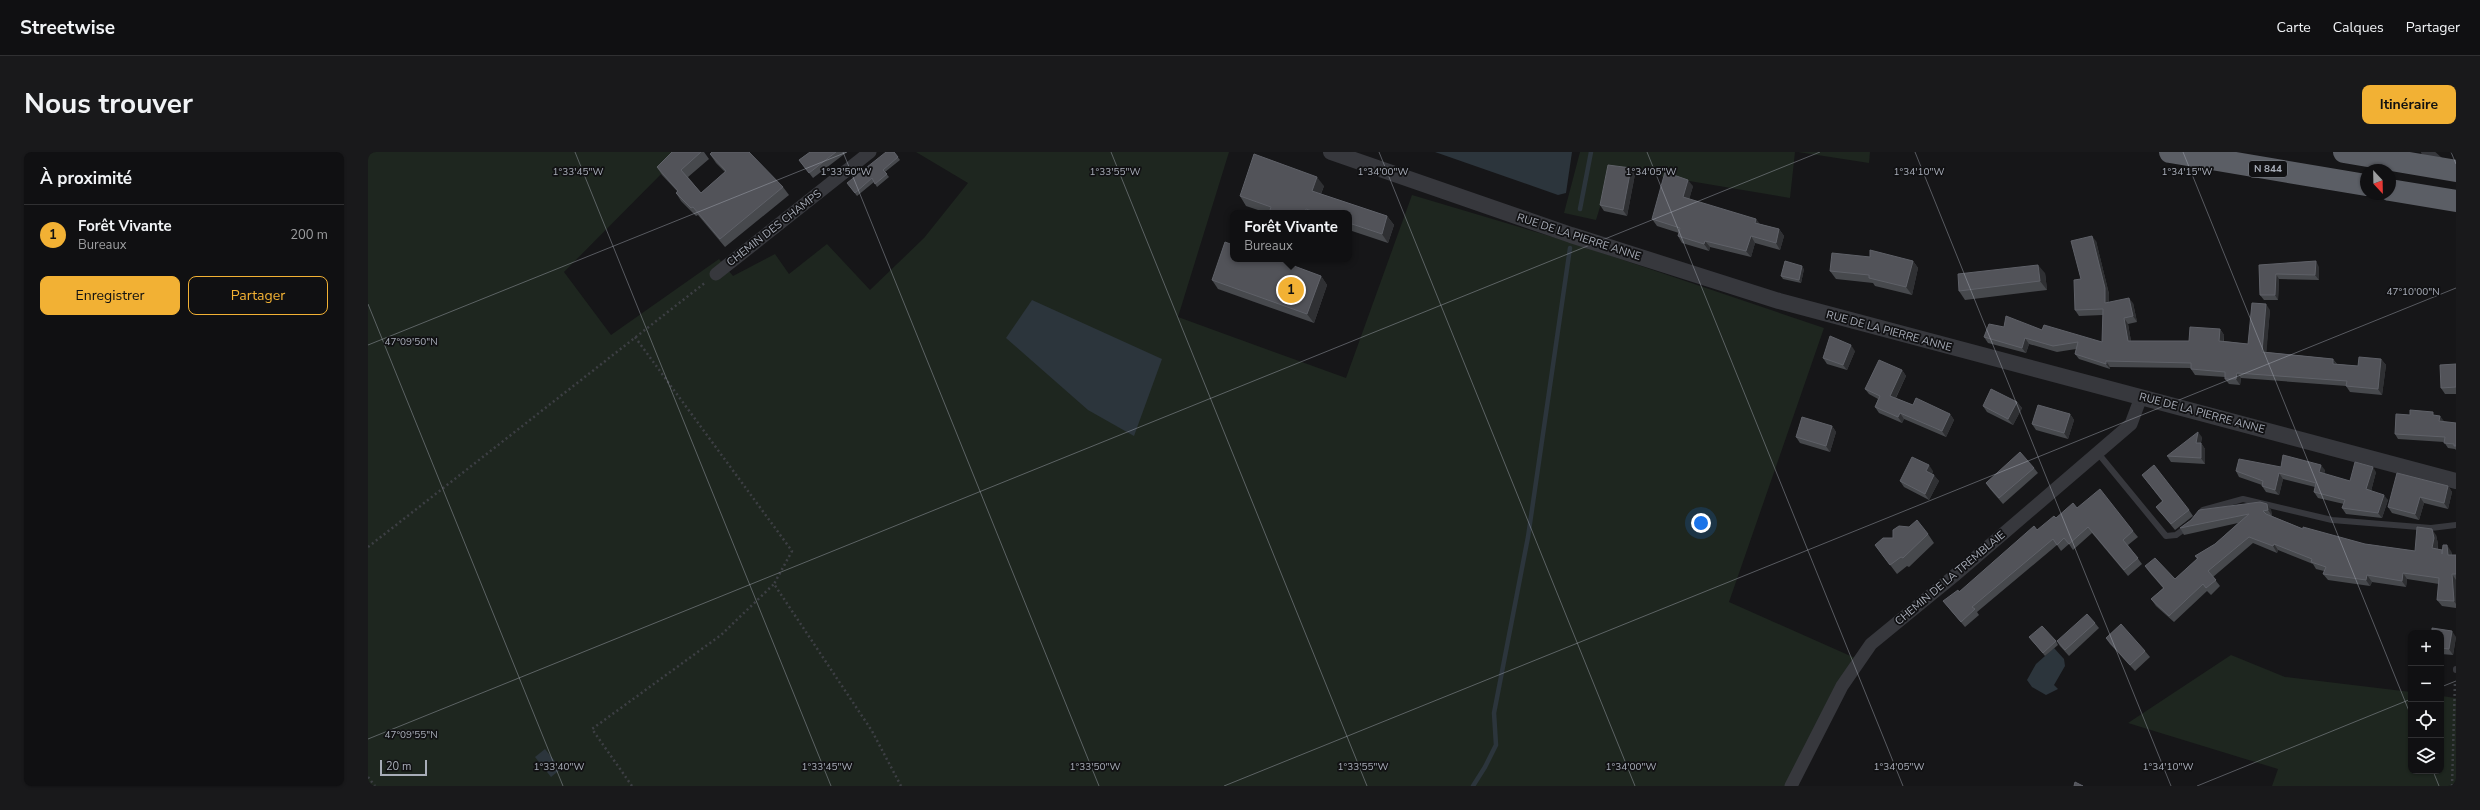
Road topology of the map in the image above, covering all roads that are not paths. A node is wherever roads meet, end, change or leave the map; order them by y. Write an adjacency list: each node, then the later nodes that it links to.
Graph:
1 (870, 152): 10 (street, CHEMIN DES CHAMPS)
2 (1330, 152): 11 (street, RUE DE LA PIERRE ANNE)
3 (2170, 152): 7 (highway, N 844)
4 (2344, 152): 6 (highway)
5 (2424, 152): 6 (lane)
6 (2454, 170)
7 (2360, 185)
8 (2396, 191): 9 (highway)
9 (2456, 201)
10 (716, 274)
11 (2142, 397): 12 (street, CHEMIN DE LA TREMBLAIE); 13 (street, RUE DE LA PIERRE ANNE)
12 (2097, 452): 15 (lane); 17 (street, CHEMIN DE LA TREMBLAIE)
13 (2456, 481)
14 (2198, 517): 16 (lane)
15 (2193, 522)
16 (2456, 525)
17 (1791, 786)

